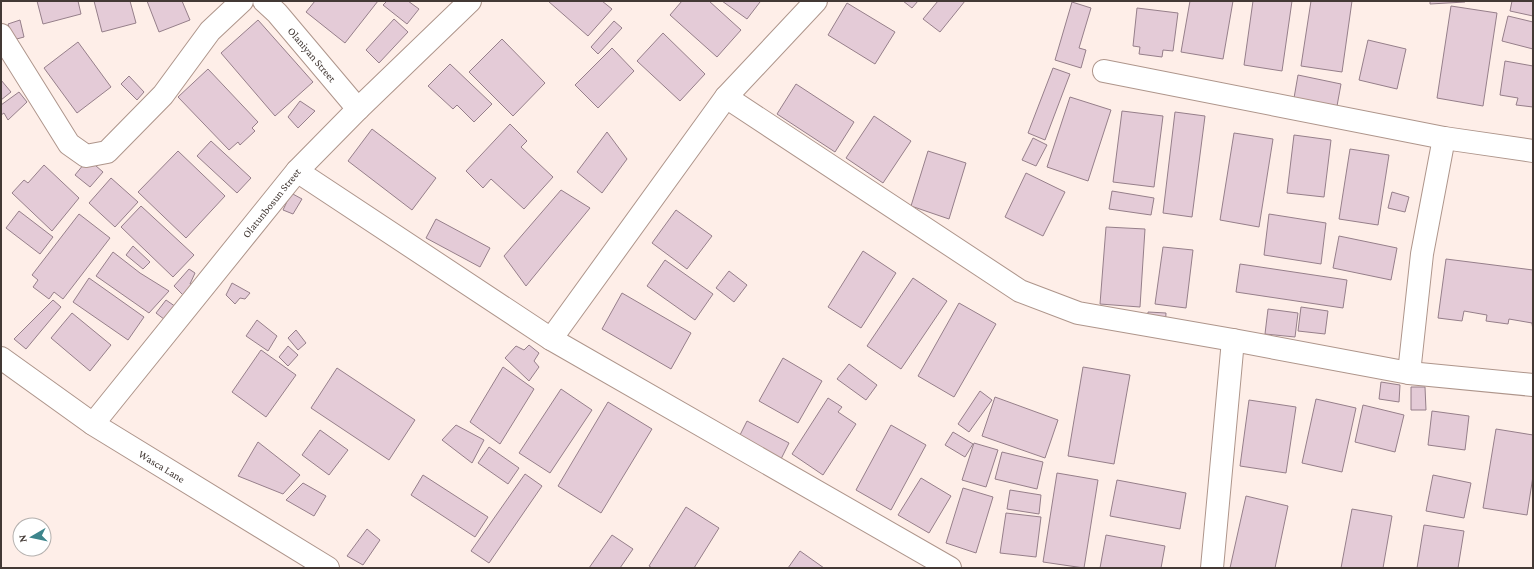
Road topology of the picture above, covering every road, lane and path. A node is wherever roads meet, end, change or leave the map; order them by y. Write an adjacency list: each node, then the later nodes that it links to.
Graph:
1 (242, 1): 5 (street)
2 (264, 1): 8 (street, Olaniyan Street)
3 (470, 1): 8 (street, Olatunbosun Street)
4 (816, 1): 7 (street)
5 (1, 35)
6 (1104, 71): 9 (street)
7 (726, 97): 12 (street); 13 (street)
8 (358, 109): 11 (street, Olatunbosun Street)
9 (1444, 138): 10 (street); 15 (street)
10 (1533, 151)
11 (297, 171): 12 (street); 17 (street, Olatunbosun Street)
12 (551, 339): 19 (street)
13 (1233, 340): 15 (street); 20 (street)
14 (1, 358): 17 (street, Wasca Lane)
15 (1409, 373): 16 (street)
16 (1533, 385)
17 (94, 424): 18 (street, Wasca Lane)
18 (328, 568)
19 (950, 568)
20 (1212, 568)

